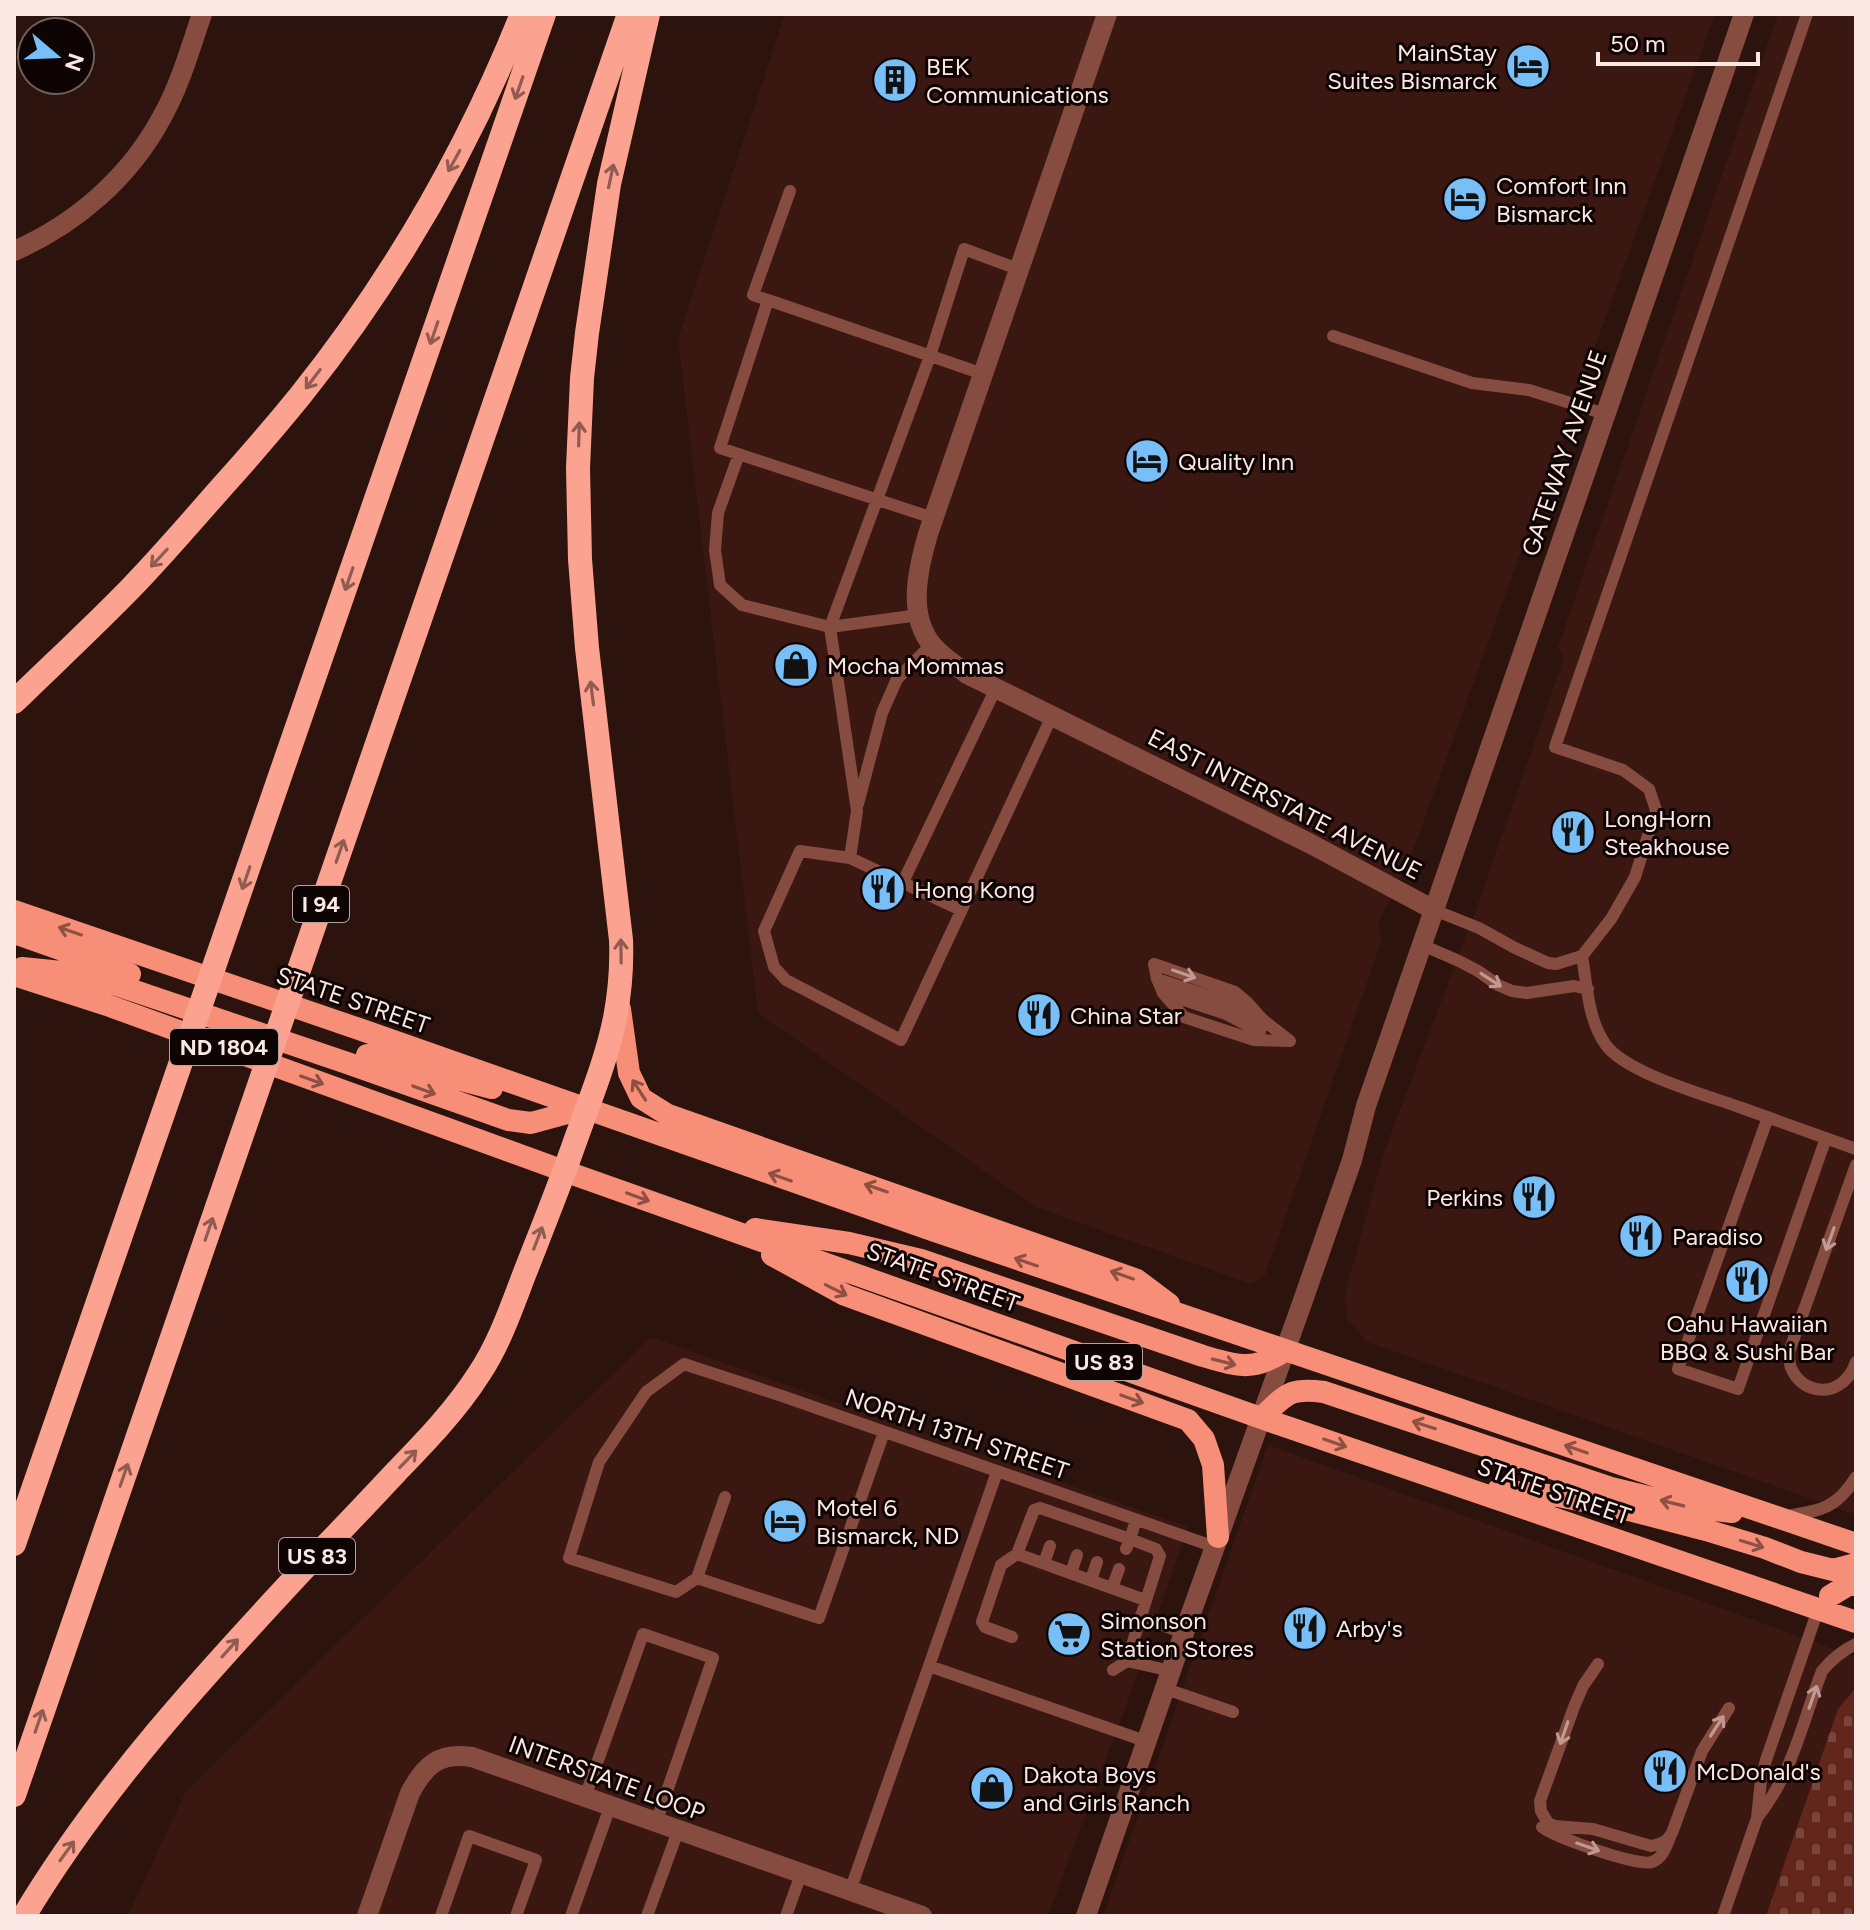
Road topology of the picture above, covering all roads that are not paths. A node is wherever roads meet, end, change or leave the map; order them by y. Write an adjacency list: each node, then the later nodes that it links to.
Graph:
1 (202, 14): 10 (street)
2 (522, 14): 24 (highway, one-way to 24)
3 (544, 14): 62 (highway, one-way to 62)
4 (629, 14): 92 (highway, I 94, one-way to 4)
5 (648, 14): 40 (highway, one-way to 5)
6 (1107, 14): 11 (street, EAST INTERSTATE AVENUE)
7 (1744, 14): 16 (street, GATEWAY AVENUE)
8 (1807, 14): 34 (lane)
9 (790, 191): 12 (lane)
10 (14, 251)
11 (1018, 269): 14 (lane); 15 (street, EAST INTERSTATE AVENUE)
12 (768, 300): 14 (lane); 17 (lane)
13 (1333, 336): 16 (lane)
14 (930, 356): 15 (lane); 18 (lane)
15 (983, 374): 19 (street, EAST INTERSTATE AVENUE)
16 (1605, 414): 30 (street, GATEWAY AVENUE)
17 (739, 454): 18 (lane); 21 (lane)
18 (878, 500): 19 (lane); 21 (lane)
19 (933, 518): 20 (street, EAST INTERSTATE AVENUE)
20 (919, 615): 21 (lane); 22 (street, EAST INTERSTATE AVENUE)
21 (830, 627): 26 (lane)
22 (931, 645): 23 (street, EAST INTERSTATE AVENUE); 26 (lane)
23 (996, 688): 25 (street, EAST INTERSTATE AVENUE); 28 (lane)
24 (14, 702)
25 (1052, 716): 29 (lane); 30 (street, EAST INTERSTATE AVENUE)
26 (857, 811): 27 (lane)
27 (850, 858): 28 (lane); 29 (lane)
28 (903, 882): 29 (lane)
29 (961, 910)
30 (1434, 910): 33 (street, EAST INTERSTATE AVENUE); 34 (lane)
31 (14, 911): 37 (highway, STATE STREET, one-way to 31)
32 (14, 933): 37 (highway)
33 (1422, 945): 39 (lane, one-way to 39); 51 (street, EAST INTERSTATE AVENUE)
34 (1582, 956): 39 (lane)
35 (14, 968): 37 (highway)
36 (14, 975): 37 (highway, STATE STREET / ND 1804)
37 (117, 977): 42 (highway, STATE STREET); 42 (highway); 48 (highway, STATE STREET / ND 1804, one-way to 48)
38 (1157, 979): 41 (lane); 41 (lane); 41 (lane, one-way to 41)
39 (1588, 989): 44 (lane)
40 (619, 995): 43 (highway); 50 (highway, one-way to 40)
41 (1290, 1041)
42 (356, 1048): 43 (highway, STATE STREET); 43 (highway, one-way to 43)
43 (586, 1108): 48 (highway); 50 (highway, STATE STREET, one-way to 43)
44 (1768, 1117): 45 (lane); 45 (lane)
45 (1826, 1138): 46 (lane)
46 (1856, 1149)
47 (1856, 1165): 52 (lane, one-way to 52)
48 (564, 1171): 49 (highway, STATE STREET / US 83, one-way to 49); 103 (highway, US 83, one-way to 48)
49 (718, 1225): 51 (highway, one-way to 51); 53 (highway, STATE STREET / US 83); 61 (highway, one-way to 61)
50 (1186, 1317): 51 (highway, STATE STREET)
51 (1285, 1351): 53 (street, EAST INTERSTATE AVENUE); 59 (highway, STATE STREET, one-way to 51)
52 (1856, 1362)
53 (1261, 1418): 57 (highway, STATE STREET / US 83, one-way to 57); 59 (highway, one-way to 53); 61 (street, EAST INTERSTATE AVENUE)
54 (884, 1432): 55 (lane, NORTH 13TH STREET); 73 (lane); 73 (lane, NORTH 13TH STREET)
55 (997, 1472): 60 (lane, NORTH 13TH STREET); 86 (lane)
56 (1856, 1477): 59 (lane)
57 (1457, 1485): 70 (highway, one-way to 70); 78 (highway, STATE STREET / US 83)
58 (725, 1497): 73 (lane)
59 (1777, 1517): 64 (highway, STATE STREET)
60 (1136, 1520): 61 (lane, NORTH 13TH STREET); 63 (lane)
61 (1217, 1542): 81 (street, EAST INTERSTATE AVENUE)
62 (14, 1544)
63 (1128, 1544): 66 (lane); 77 (lane)
64 (1856, 1544)
65 (1050, 1546): 69 (lane)
66 (1017, 1554): 69 (lane); 82 (lane)
67 (1077, 1555): 72 (lane)
68 (1097, 1562): 74 (lane)
69 (1044, 1563): 72 (lane)
70 (1856, 1565): 78 (lane)
71 (1119, 1569): 76 (lane)
72 (1071, 1573): 74 (lane)
73 (697, 1578)
74 (1091, 1580): 76 (lane)
75 (1856, 1585): 78 (highway)
76 (1112, 1588): 77 (lane)
77 (1145, 1600): 79 (lane)
78 (1824, 1602): 80 (highway, STATE STREET / US 83); 96 (lane)
79 (1140, 1617): 81 (lane); 84 (lane)
80 (1856, 1622)
81 (1184, 1633): 88 (street, EAST INTERSTATE AVENUE)
82 (1012, 1637)
83 (1856, 1644): 96 (lane, one-way to 83)
84 (1127, 1661): 87 (lane); 88 (lane)
85 (1598, 1664): 94 (lane, one-way to 94)
86 (929, 1666): 91 (lane); 101 (lane)
87 (1113, 1670)
88 (1169, 1680): 90 (lane); 91 (street, EAST INTERSTATE AVENUE)
89 (1729, 1708): 99 (lane, one-way to 89)
90 (1233, 1712)
91 (1148, 1742): 110 (street, EAST INTERSTATE AVENUE)
92 (14, 1795)
93 (585, 1797): 95 (street, INTERSTATE LOOP); 97 (lane); 104 (street, INTERSTATE LOOP)
94 (1540, 1801): 99 (lane); 99 (lane, one-way to 99)
95 (610, 1807): 97 (street, INTERSTATE LOOP); 107 (lane)
96 (1757, 1818): 111 (lane)
97 (656, 1823): 98 (street, INTERSTATE LOOP)
98 (678, 1831): 100 (street, INTERSTATE LOOP); 108 (lane)
99 (1672, 1833)
100 (801, 1874): 101 (street, INTERSTATE LOOP); 109 (lane)
101 (850, 1891): 102 (street, INTERSTATE LOOP)
102 (916, 1915)
103 (24, 1916)
104 (367, 1916)
105 (441, 1916): 106 (lane)
106 (516, 1916)
107 (571, 1916)
108 (647, 1916)
109 (786, 1916)
110 (1086, 1916)
111 (1723, 1916)

